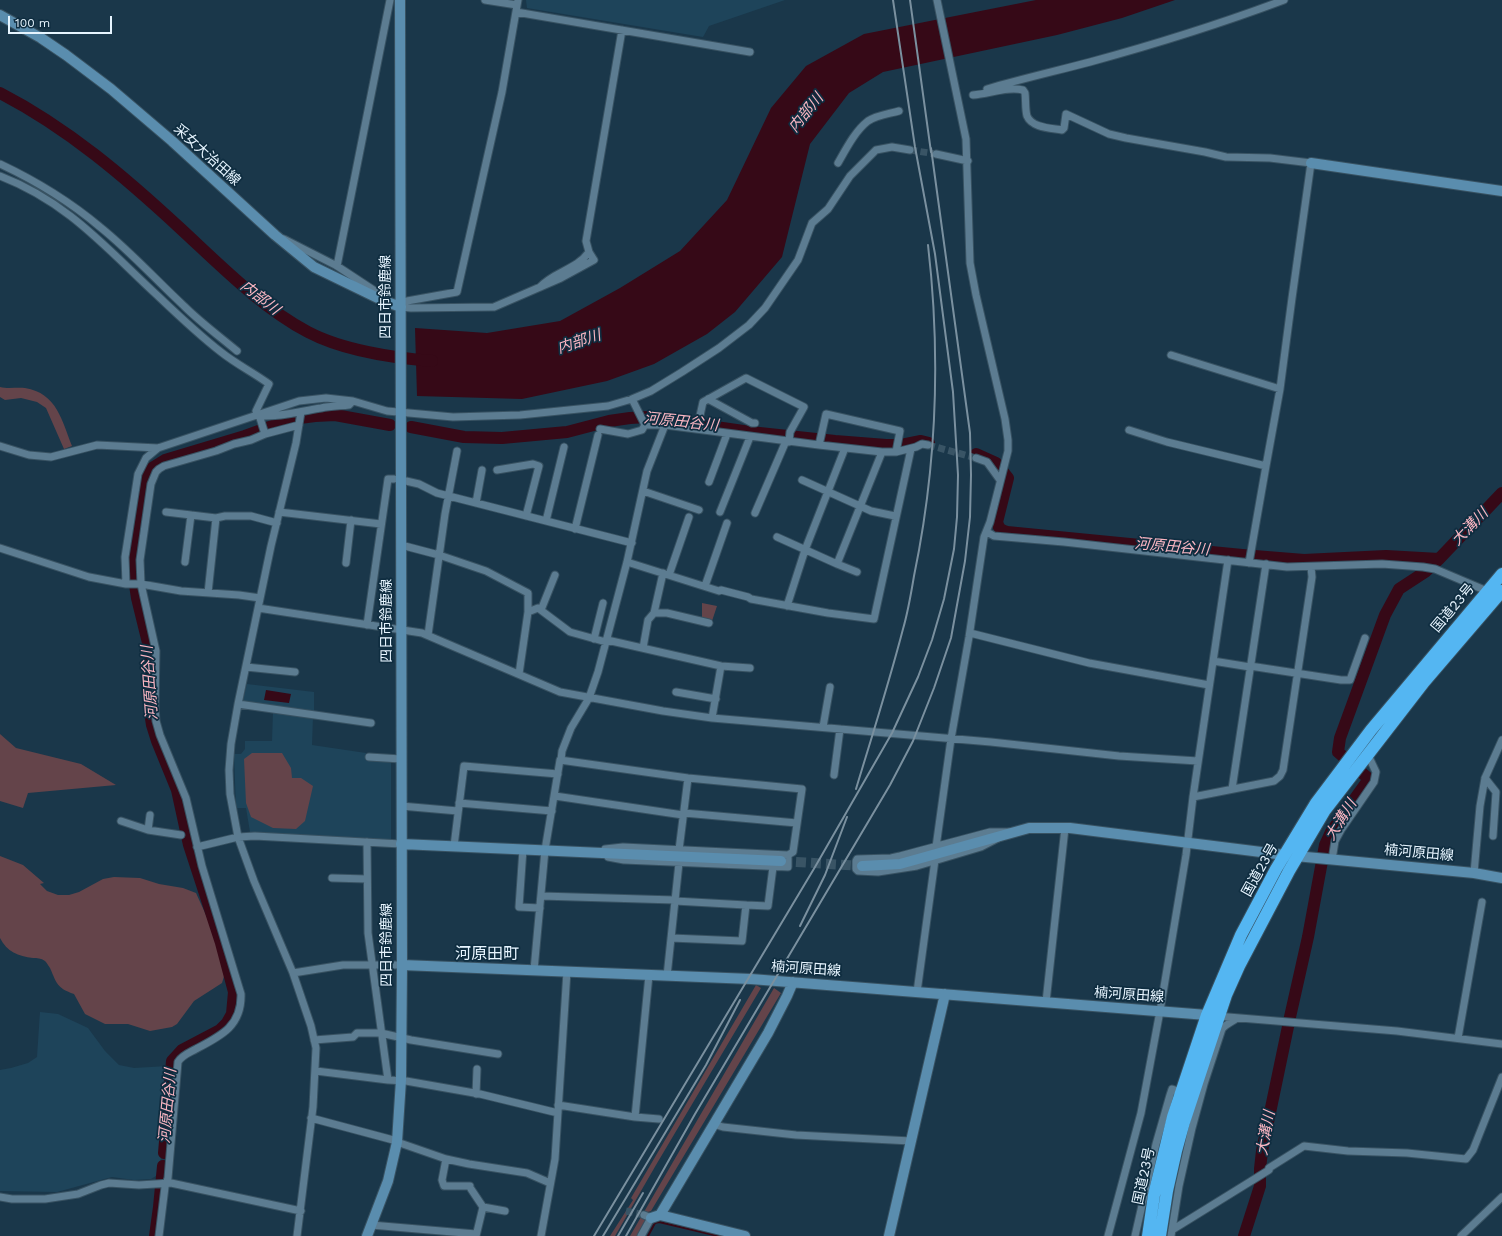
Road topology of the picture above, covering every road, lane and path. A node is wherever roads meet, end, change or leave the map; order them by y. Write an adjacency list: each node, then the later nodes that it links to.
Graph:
1 (390, 0): 22 (street)
2 (400, 0): 24 (main road, 四日市鈴鹿線)
3 (485, 0): 6 (street)
4 (937, 0): 11 (street)
5 (1284, 0): 10 (street)
6 (517, 6): 8 (street); 24 (street)
7 (0, 15): 21 (main road, 采女大治田線)
8 (622, 30): 9 (street); 24 (street)
9 (750, 52)
10 (973, 95): 11 (street); 17 (street)
11 (959, 99): 15 (street)
12 (899, 111): 16 (street)
13 (910, 150): 28 (street)
14 (936, 154): 15 (street)
15 (968, 161): 58 (street)
16 (838, 163)
17 (1311, 163): 20 (main road); 27 (street)
18 (0, 164): 25 (street)
19 (0, 176): 33 (street)
20 (1502, 191)
21 (275, 235): 22 (street); 23 (main road, 采女大治田線)
22 (337, 266): 23 (street)
23 (384, 301): 24 (main road, 采女大治田線)
24 (400, 307): 31 (main road, 四日市鈴鹿線)
25 (237, 351)
26 (1171, 355): 27 (street)
27 (1280, 389): 55 (street)
28 (632, 399): 31 (street); 34 (street)
29 (708, 399): 35 (street); 38 (street); 43 (street)
30 (353, 401): 31 (street); 32 (street); 33 (street)
31 (401, 410): 87 (main road, 四日市鈴鹿線)
32 (300, 413): 33 (street); 36 (street)
33 (259, 415): 40 (street); 49 (street)
34 (643, 422): 37 (street); 83 (street)
35 (755, 423)
36 (299, 424): 40 (street); 70 (street)
37 (665, 425): 38 (street); 63 (street)
38 (698, 428): 41 (street)
39 (1129, 430): 55 (street)
40 (265, 434): 104 (street)
41 (727, 434): 42 (street); 62 (street)
42 (750, 437): 43 (street); 71 (street)
43 (788, 438): 44 (street); 72 (street)
44 (820, 441): 48 (street); 50 (street)
45 (928, 445): 51 (street)
46 (0, 446): 49 (street)
47 (564, 447): 79 (street)
48 (897, 447): 51 (street); 53 (street)
49 (158, 448): 103 (street)
50 (845, 448): 53 (street); 64 (street)
51 (911, 449): 75 (street)
52 (457, 451): 65 (street)
53 (882, 452): 67 (street)
54 (976, 458): 58 (street)
55 (1266, 466): 91 (street)
56 (482, 470): 66 (street)
57 (497, 470): 74 (street)
58 (1001, 474): 84 (street)
59 (394, 479): 82 (street)
60 (406, 480): 65 (street)
61 (802, 480): 64 (street)
62 (708, 482)
63 (643, 491): 68 (street); 86 (street)
64 (828, 492): 67 (street); 89 (street)
65 (448, 495): 66 (street); 90 (street)
66 (476, 503): 74 (street)
67 (860, 507): 75 (street); 96 (street)
68 (699, 510)
69 (166, 512): 73 (street)
70 (279, 512): 78 (street); 80 (street)
71 (720, 512)
72 (755, 513)
73 (191, 515): 77 (street); 93 (street)
74 (526, 516): 79 (street)
75 (895, 516): 111 (street)
76 (689, 517): 100 (street)
77 (216, 518): 80 (street); 108 (street)
78 (351, 520): 82 (street); 94 (street)
79 (546, 521): 83 (street)
80 (277, 523): 109 (street)
81 (727, 523): 105 (street)
82 (382, 524): 117 (street)
83 (575, 529): 86 (street)
84 (987, 532): 92 (street); 119 (street)
85 (777, 537): 89 (street)
86 (632, 543): 95 (street)
87 (401, 545): 90 (street); 118 (main road, 四日市鈴鹿線)
88 (0, 548): 103 (street)
89 (805, 550): 96 (street); 111 (street)
90 (439, 555): 114 (street); 120 (street)
91 (1250, 558): 92 (street); 97 (street)
92 (1228, 560): 125 (street)
93 (185, 562)
94 (346, 562)
95 (627, 562): 100 (street); 123 (street)
96 (837, 564): 99 (street)
97 (1266, 564): 98 (street); 127 (street)
98 (1311, 567): 106 (street); 132 (street)
99 (858, 572)
100 (666, 574): 105 (street); 115 (street)
101 (1502, 574): 106 (highway, 国道23号)
102 (555, 575): 113 (street)
103 (128, 584): 104 (street)
104 (139, 584): 108 (street); 176 (street)
105 (704, 586): 111 (street)
106 (1487, 591): 150 (highway, 国道23号)
107 (1502, 591): 147 (highway, 国道23号)
108 (208, 593): 109 (street)
109 (260, 598): 112 (street)
110 (603, 603): 122 (street)
111 (787, 606)
112 (258, 608): 117 (street); 128 (street)
113 (541, 610): 114 (street); 122 (street)
114 (528, 612): 131 (street)
115 (654, 613): 116 (street); 124 (street)
116 (709, 623)
117 (367, 625): 118 (street)
118 (401, 631): 120 (street); 146 (main road, 四日市鈴鹿線)
119 (970, 633): 133 (street); 143 (street)
120 (428, 635): 131 (street)
121 (1365, 638): 132 (street)
122 (594, 639): 123 (street)
123 (606, 641): 124 (street); 136 (street)
124 (642, 648): 126 (street)
125 (1213, 661): 127 (street); 133 (street)
126 (721, 666): 129 (street); 137 (street)
127 (1250, 666): 132 (street); 155 (street)
128 (246, 667): 130 (street); 138 (street)
129 (750, 668)
130 (295, 672)
131 (519, 674): 136 (street)
132 (1298, 674): 155 (street)
133 (1209, 685): 149 (street)
134 (830, 687): 141 (street)
135 (676, 692): 137 (street)
136 (589, 698): 139 (street); 148 (street)
137 (716, 699): 139 (street)
138 (238, 704): 140 (street); 171 (street)
139 (712, 718): 141 (street)
140 (371, 723)
141 (823, 727): 142 (street)
142 (840, 729): 143 (street); 152 (street)
143 (951, 739): 149 (street); 177 (street)
144 (1502, 740): 154 (street)
145 (369, 756): 146 (street)
146 (401, 758): 159 (main road, 四日市鈴鹿線)
147 (1364, 759): 150 (highway, 国道23号); 185 (street)
148 (561, 760): 151 (street); 153 (street)
149 (1198, 761): 157 (street)
150 (1348, 771): 182 (highway, 国道23号); 183 (highway, 国道23号)
151 (558, 774): 156 (street); 158 (street)
152 (834, 775)
153 (688, 778): 162 (street); 165 (street)
154 (1485, 778): 170 (street); 190 (street)
155 (1232, 789): 157 (street)
156 (554, 796): 161 (street); 162 (street)
157 (1193, 797): 173 (street)
158 (459, 802): 160 (street); 161 (street)
159 (401, 806): 160 (street); 174 (main road, 四日市鈴鹿線)
160 (458, 811): 175 (street)
161 (552, 811): 179 (street)
162 (684, 814): 165 (street); 180 (street)
163 (150, 815): 167 (street)
164 (121, 821): 167 (street)
165 (797, 823): 184 (street)
166 (1065, 828): 168 (main road, 楠河原田線); 173 (main road, 楠河原田線); 210 (street)
167 (148, 830): 169 (street)
168 (1010, 832): 177 (street); 186 (street); 188 (main road, 楠河原田線)
169 (181, 835)
170 (1493, 836)
171 (238, 837): 172 (street); 176 (street); 204 (street)
172 (367, 842): 174 (street); 193 (street)
173 (1188, 843): 182 (main road, 楠河原田線); 211 (street)
174 (401, 844): 175 (main road); 201 (main road, 四日市鈴鹿線)
175 (454, 846): 178 (main road)
176 (197, 847): 235 (street)
177 (936, 847): 186 (street)
178 (523, 849): 179 (main road); 198 (street)
179 (545, 850): 181 (main road); 194 (street)
180 (679, 850): 181 (street); 184 (street)
181 (590, 851): 184 (main road); 187 (street)
182 (1285, 855): 183 (main road, 楠河原田線); 212 (highway, 国道23号)
183 (1297, 856): 185 (main road, 楠河原田線); 212 (highway, 国道23号)
184 (785, 858): 189 (street)
185 (1330, 859): 190 (main road, 楠河原田線)
186 (935, 860): 208 (street)
187 (679, 863): 189 (street); 195 (street)
188 (862, 866)
189 (773, 867): 197 (street)
190 (1474, 873): 192 (main road, 楠河原田線)
191 (332, 878): 193 (street)
192 (1502, 878)
193 (367, 879): 200 (street)
194 (542, 896): 195 (street); 198 (street)
195 (675, 901): 197 (street); 199 (street)
196 (1482, 902): 216 (street)
197 (746, 905): 199 (street)
198 (540, 908): 202 (street)
199 (671, 938): 206 (street)
200 (371, 965): 201 (street); 204 (street); 214 (street)
201 (402, 965): 202 (main road, 楠河原田線); 215 (main road, 四日市鈴鹿線)
202 (534, 970): 203 (main road, 楠河原田線)
203 (567, 972): 205 (main road, 楠河原田線); 227 (street)
204 (293, 973): 217 (street)
205 (649, 975): 206 (main road, 楠河原田線); 228 (street)
206 (667, 976): 207 (main road, 楠河原田線)
207 (793, 982): 208 (main road, 楠河原田線); 231 (main road)
208 (917, 992): 209 (main road, 楠河原田線)
209 (945, 994): 210 (main road, 楠河原田線); 233 (main road)
210 (1046, 1002): 211 (main road, 楠河原田線)
211 (1160, 1011): 212 (main road, 楠河原田線); 253 (street)
212 (1213, 1015): 213 (street); 225 (highway, 国道23号); 256 (highway, 国道23号)
213 (1237, 1018): 216 (street); 244 (street)
214 (381, 1032): 215 (street); 217 (street); 223 (street)
215 (401, 1037): 219 (street); 224 (main road, 四日市鈴鹿線)
216 (1458, 1038): 218 (street)
217 (314, 1040): 221 (street)
218 (1502, 1044)
219 (498, 1054)
220 (477, 1069): 226 (street)
221 (316, 1071): 223 (street); 229 (street)
222 (1502, 1077): 244 (street)
223 (388, 1080): 224 (street)
224 (401, 1080): 226 (street); 232 (main road, 四日市鈴鹿線)
225 (1181, 1092): 254 (street); 255 (highway, 国道23号)
226 (476, 1094): 227 (street)
227 (558, 1109): 228 (street); 236 (street)
228 (634, 1117): 230 (street)
229 (312, 1118): 232 (street); 241 (street)
230 (659, 1119)
231 (713, 1124): 233 (street); 242 (main road)
232 (397, 1141): 234 (street); 243 (main road, 四日市鈴鹿線)
233 (911, 1141): 252 (main road)
234 (446, 1159): 236 (street); 239 (street)
235 (163, 1183): 237 (street); 241 (street); 246 (street)
236 (550, 1183): 249 (street)
237 (0, 1197)
238 (1502, 1197): 257 (street)
239 (483, 1208): 240 (street); 245 (street)
240 (505, 1210)
241 (301, 1211): 247 (street)
242 (652, 1216): 250 (street); 251 (main road)
243 (371, 1225): 245 (street); 248 (main road, 四日市鈴鹿線)
244 (1171, 1233)
245 (476, 1235)
246 (159, 1236)
247 (297, 1236)
248 (367, 1236)
249 (541, 1236)
250 (642, 1236)
251 (744, 1236)
252 (889, 1236)
253 (1108, 1236)
254 (1135, 1236)
255 (1148, 1236)
256 (1160, 1236)
257 (1461, 1236)

